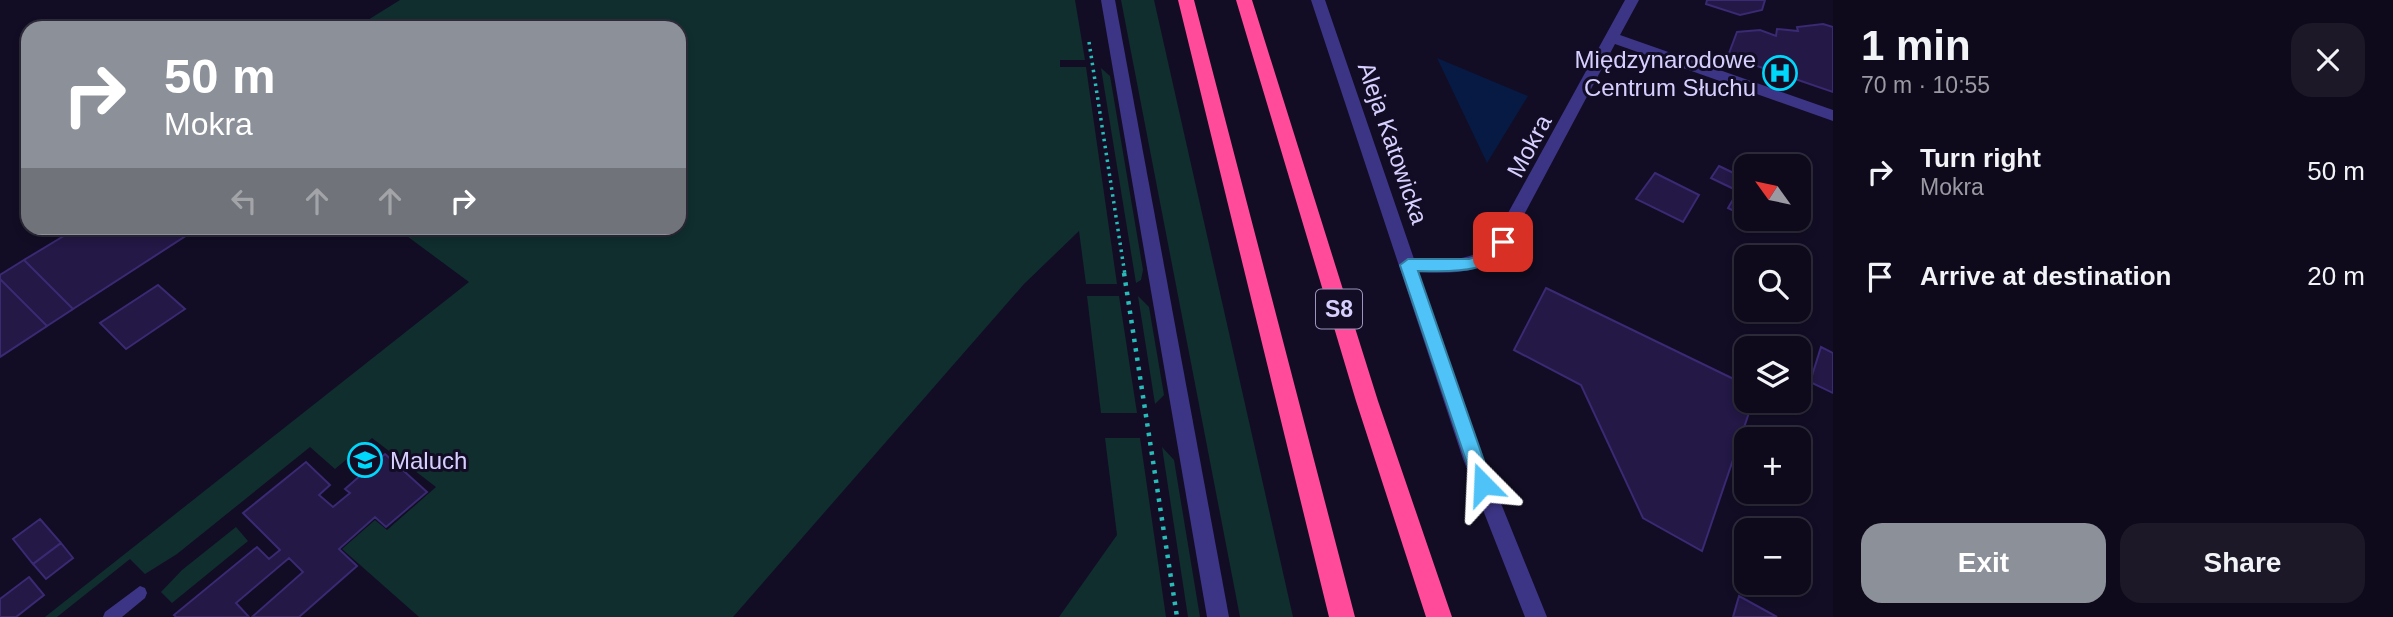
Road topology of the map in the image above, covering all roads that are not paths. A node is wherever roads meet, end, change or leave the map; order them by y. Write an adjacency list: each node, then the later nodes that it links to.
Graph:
1 (1108, 0): 11 (street)
2 (1186, 0): 12 (highway)
3 (1244, 0): 13 (highway, S8)
4 (1318, 0): 8 (street, Aleja Katowicka)
5 (1632, 0): 6 (street, Mokra)
6 (1613, 38): 7 (street); 8 (street, Mokra)
7 (1833, 116)
8 (1408, 265): 14 (street, Aleja Katowicka)
9 (140, 593): 10 (lane)
10 (110, 617)
11 (1218, 617)
12 (1342, 617)
13 (1439, 617)
14 (1536, 617)

